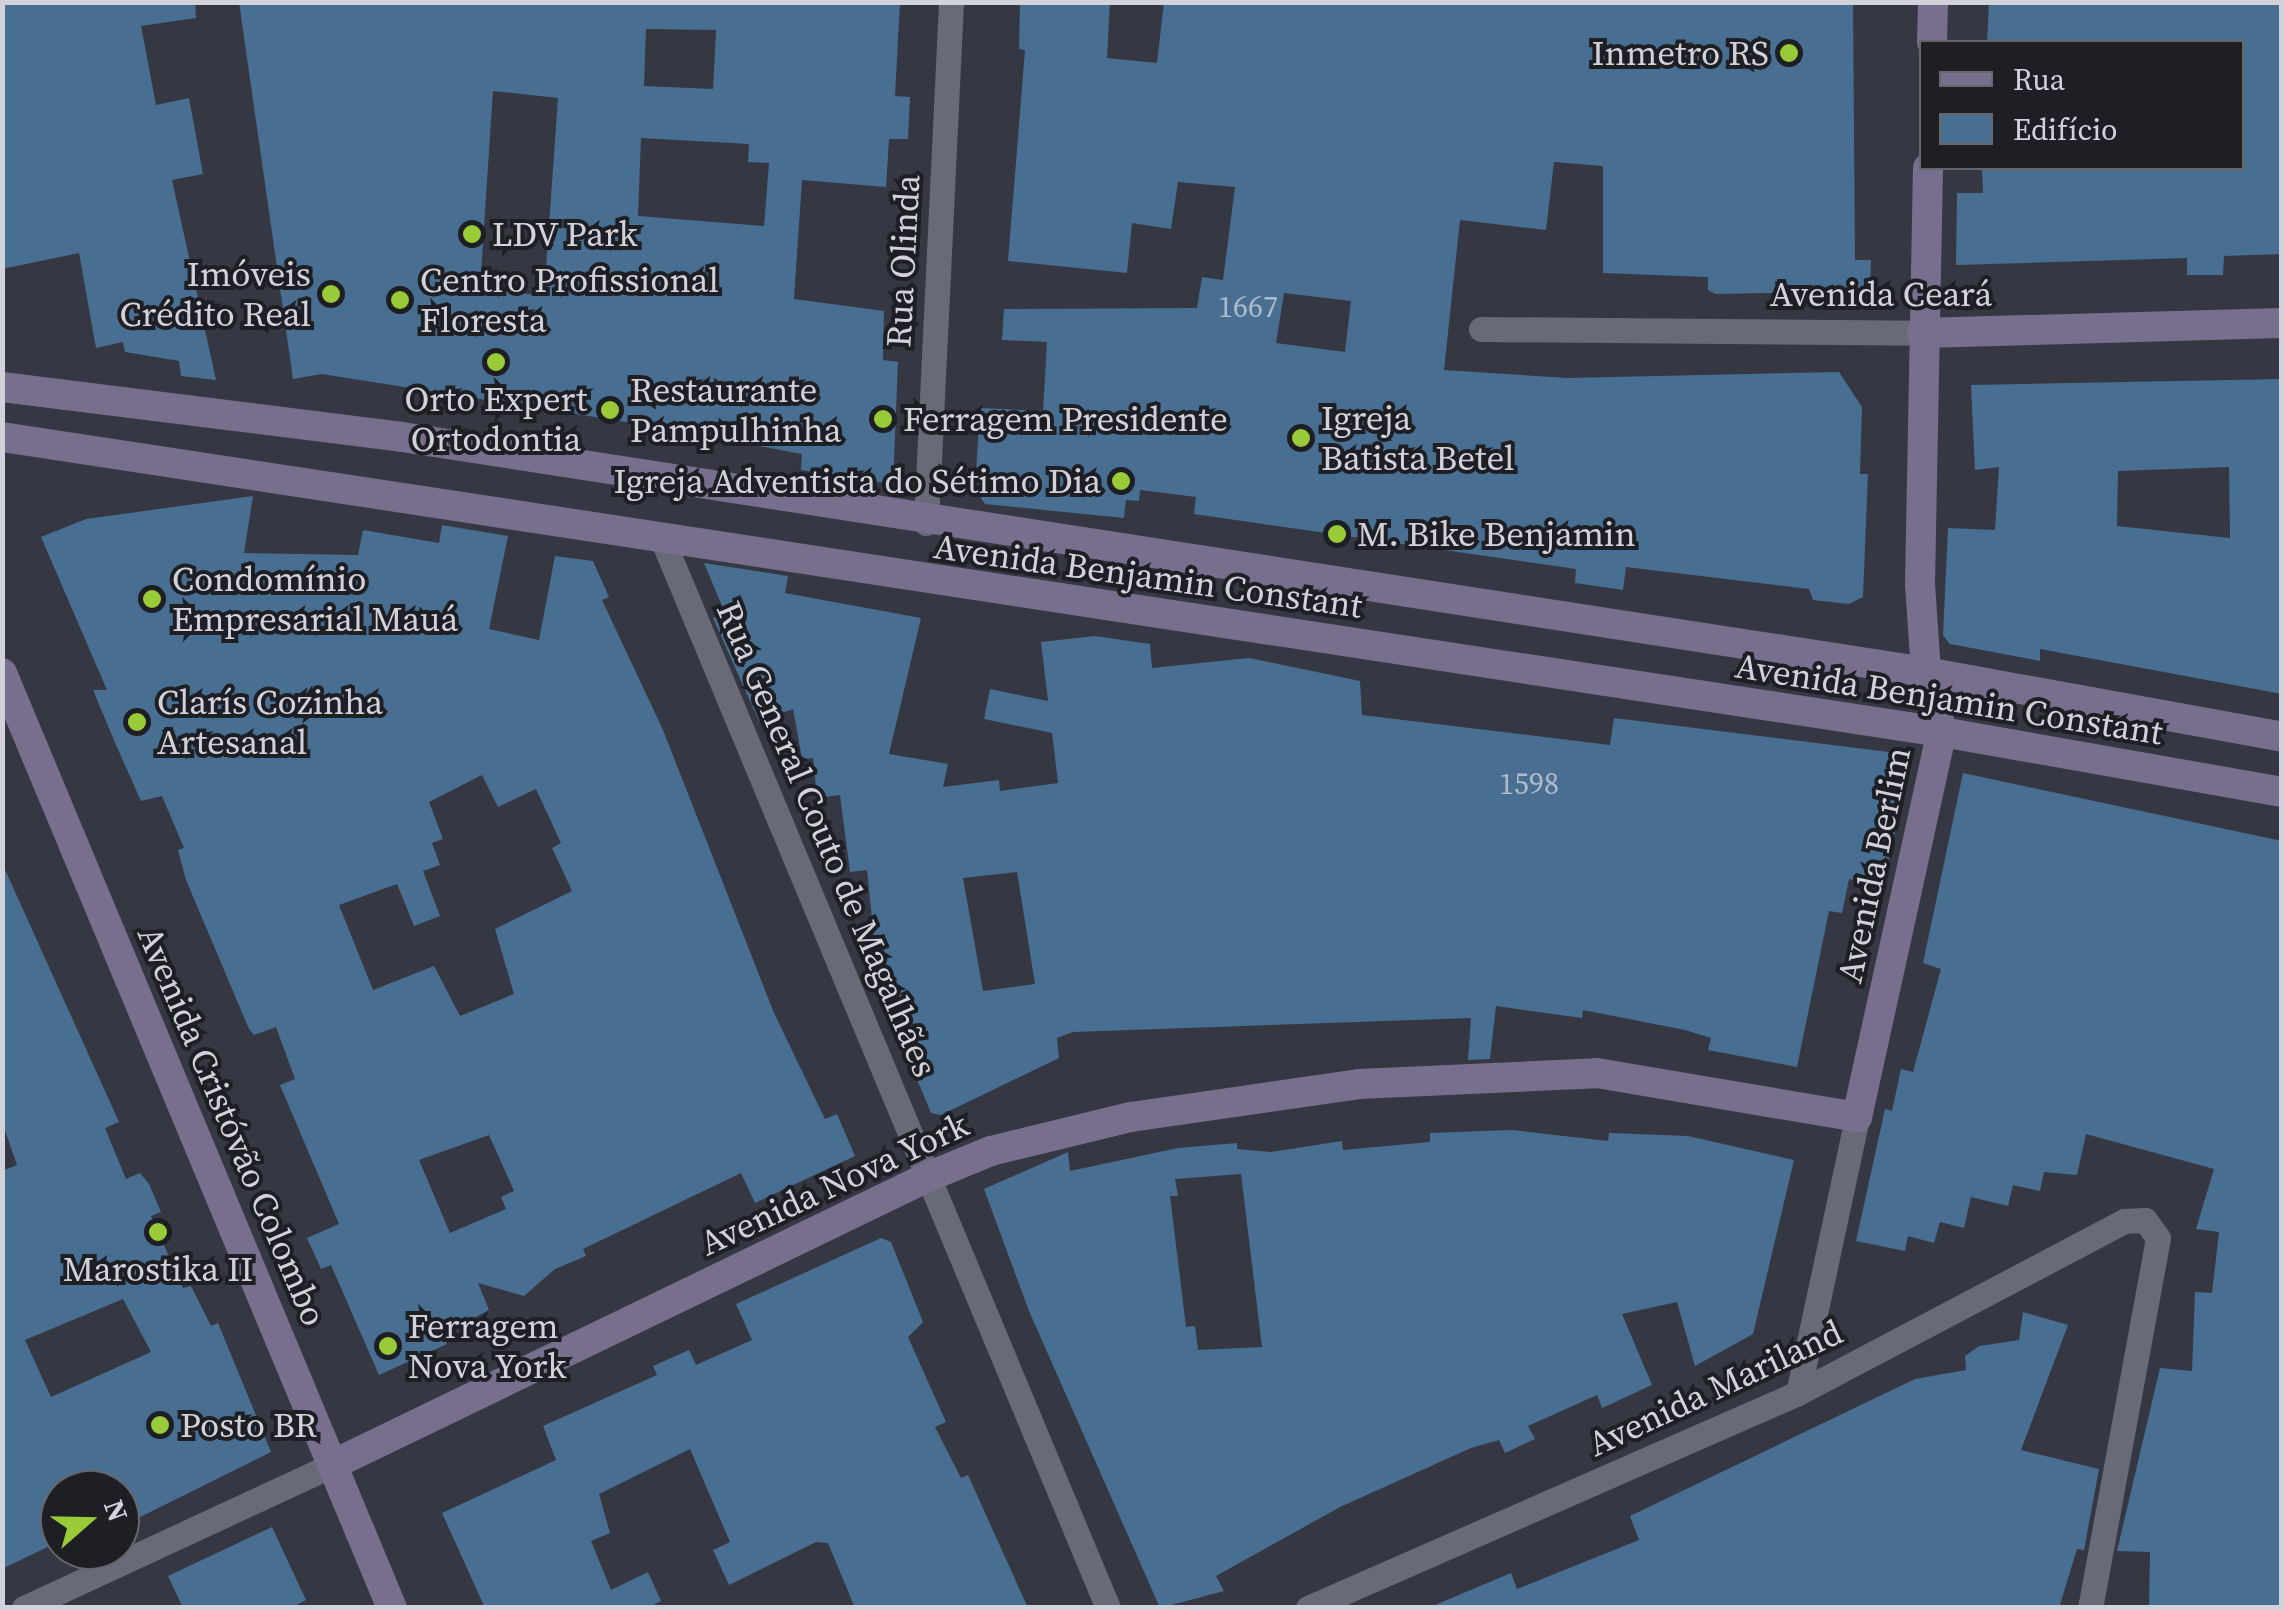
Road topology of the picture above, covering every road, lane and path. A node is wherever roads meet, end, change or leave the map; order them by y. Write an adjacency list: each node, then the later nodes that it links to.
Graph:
1 (951, 2): 10 (street, Rua Olinda)
2 (1933, 2): 3 (main road)
3 (1932, 40)
4 (1928, 170): 7 (main road, Avenida Berlim)
5 (2282, 324): 7 (main road, Avenida Ceará)
6 (1481, 329): 7 (street, Avenida Ceará)
7 (1922, 333): 12 (main road, Avenida Berlim)
8 (2, 386): 10 (main road, Avenida Benjamin Constant)
9 (2, 437): 11 (main road, Avenida Benjamin Constant)
10 (926, 523): 12 (main road, Avenida Benjamin Constant)
11 (664, 541): 14 (main road, Avenida Benjamin Constant); 18 (street, Rua General Couto de Magalhães)
12 (1926, 672): 14 (main road, Avenida Berlim); 15 (main road, Avenida Benjamin Constant)
13 (2, 674): 20 (main road, Avenida Cristóvão Colombo)
14 (1942, 732): 16 (main road, Avenida Benjamin Constant); 17 (main road, Avenida Berlim)
15 (2282, 738)
16 (2282, 792)
17 (1857, 1116): 18 (main road, Avenida Nova York); 19 (street, Avenida Berlim)
18 (930, 1176): 20 (main road, Avenida Nova York); 23 (street, Rua General Couto de Magalhães)
19 (1798, 1393): 24 (street, Avenida Mariland); 25 (street, Avenida Mariland)
20 (332, 1465): 21 (street, Avenida Nova York); 22 (main road, Avenida Cristóvão Colombo)
21 (24, 1608)
22 (392, 1608)
23 (1108, 1608)
24 (1308, 1608)
25 (2090, 1608)

